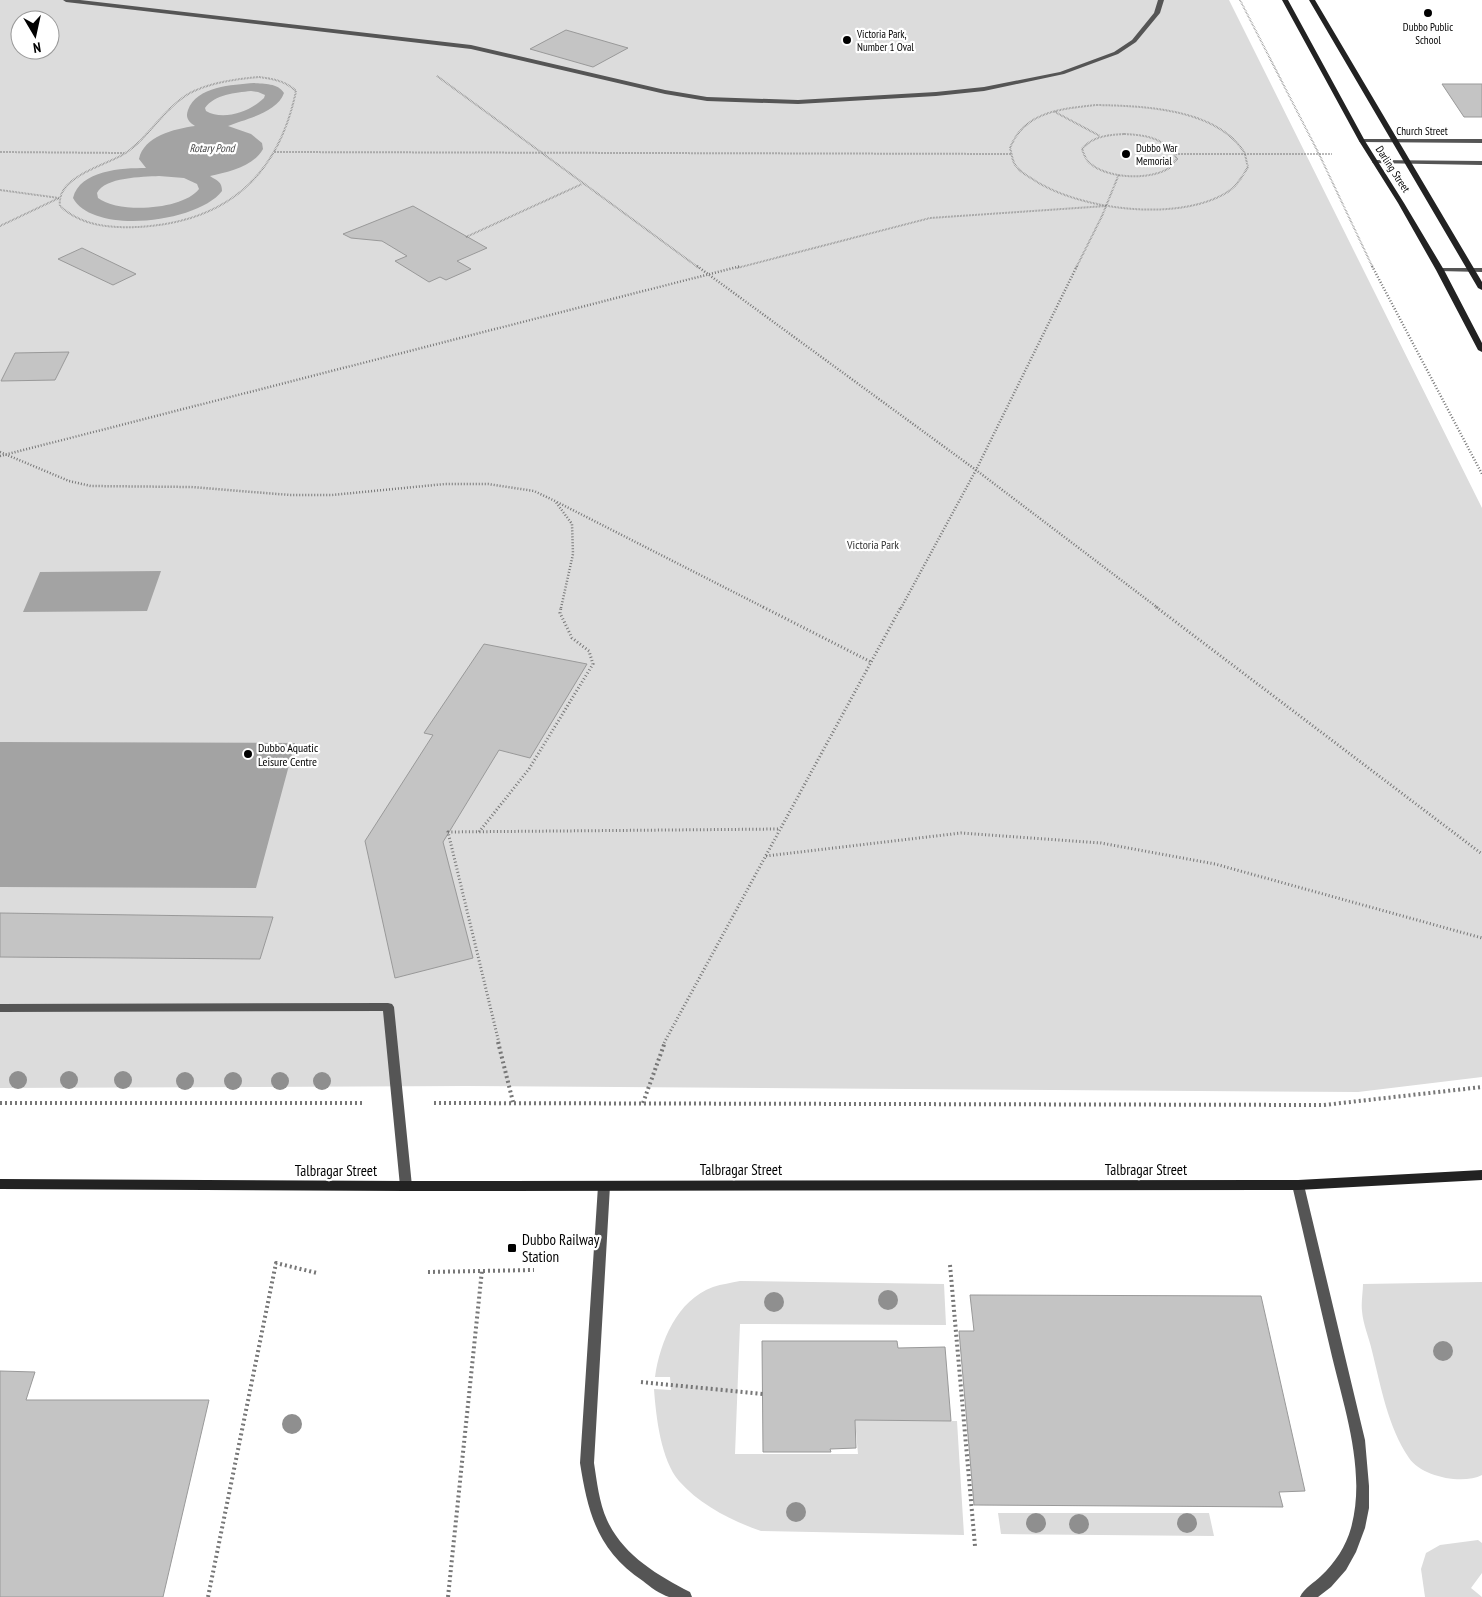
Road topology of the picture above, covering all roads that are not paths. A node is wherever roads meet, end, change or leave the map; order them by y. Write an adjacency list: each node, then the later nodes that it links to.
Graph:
1 (66, 0): 2 (street)
2 (1161, 0)
3 (1285, 0): 5 (street, Darling Street)
4 (1312, 0): 6 (street, Darling Street)
5 (1362, 141): 6 (street, Church Street); 8 (street, Darling Street)
6 (1395, 141): 7 (street, Church Street); 9 (street, Darling Street)
7 (1482, 141)
8 (1375, 162): 9 (street); 11 (street, Darling Street)
9 (1408, 163): 10 (street); 12 (street, Darling Street)
10 (1482, 163)
11 (1440, 270): 12 (street); 15 (street, Darling Street)
12 (1471, 270): 13 (street); 14 (street, Darling Street)
13 (1482, 270)
14 (1482, 288)
15 (1482, 350)
16 (0, 1008): 20 (street)
17 (1482, 1175): 19 (street, Talbragar Street)
18 (0, 1184): 20 (street, Talbragar Street)
19 (1298, 1185): 21 (street, Talbragar Street); 23 (street)
20 (406, 1186): 21 (street, Talbragar Street)
21 (604, 1186): 22 (street)
22 (685, 1597)
23 (1307, 1597)

